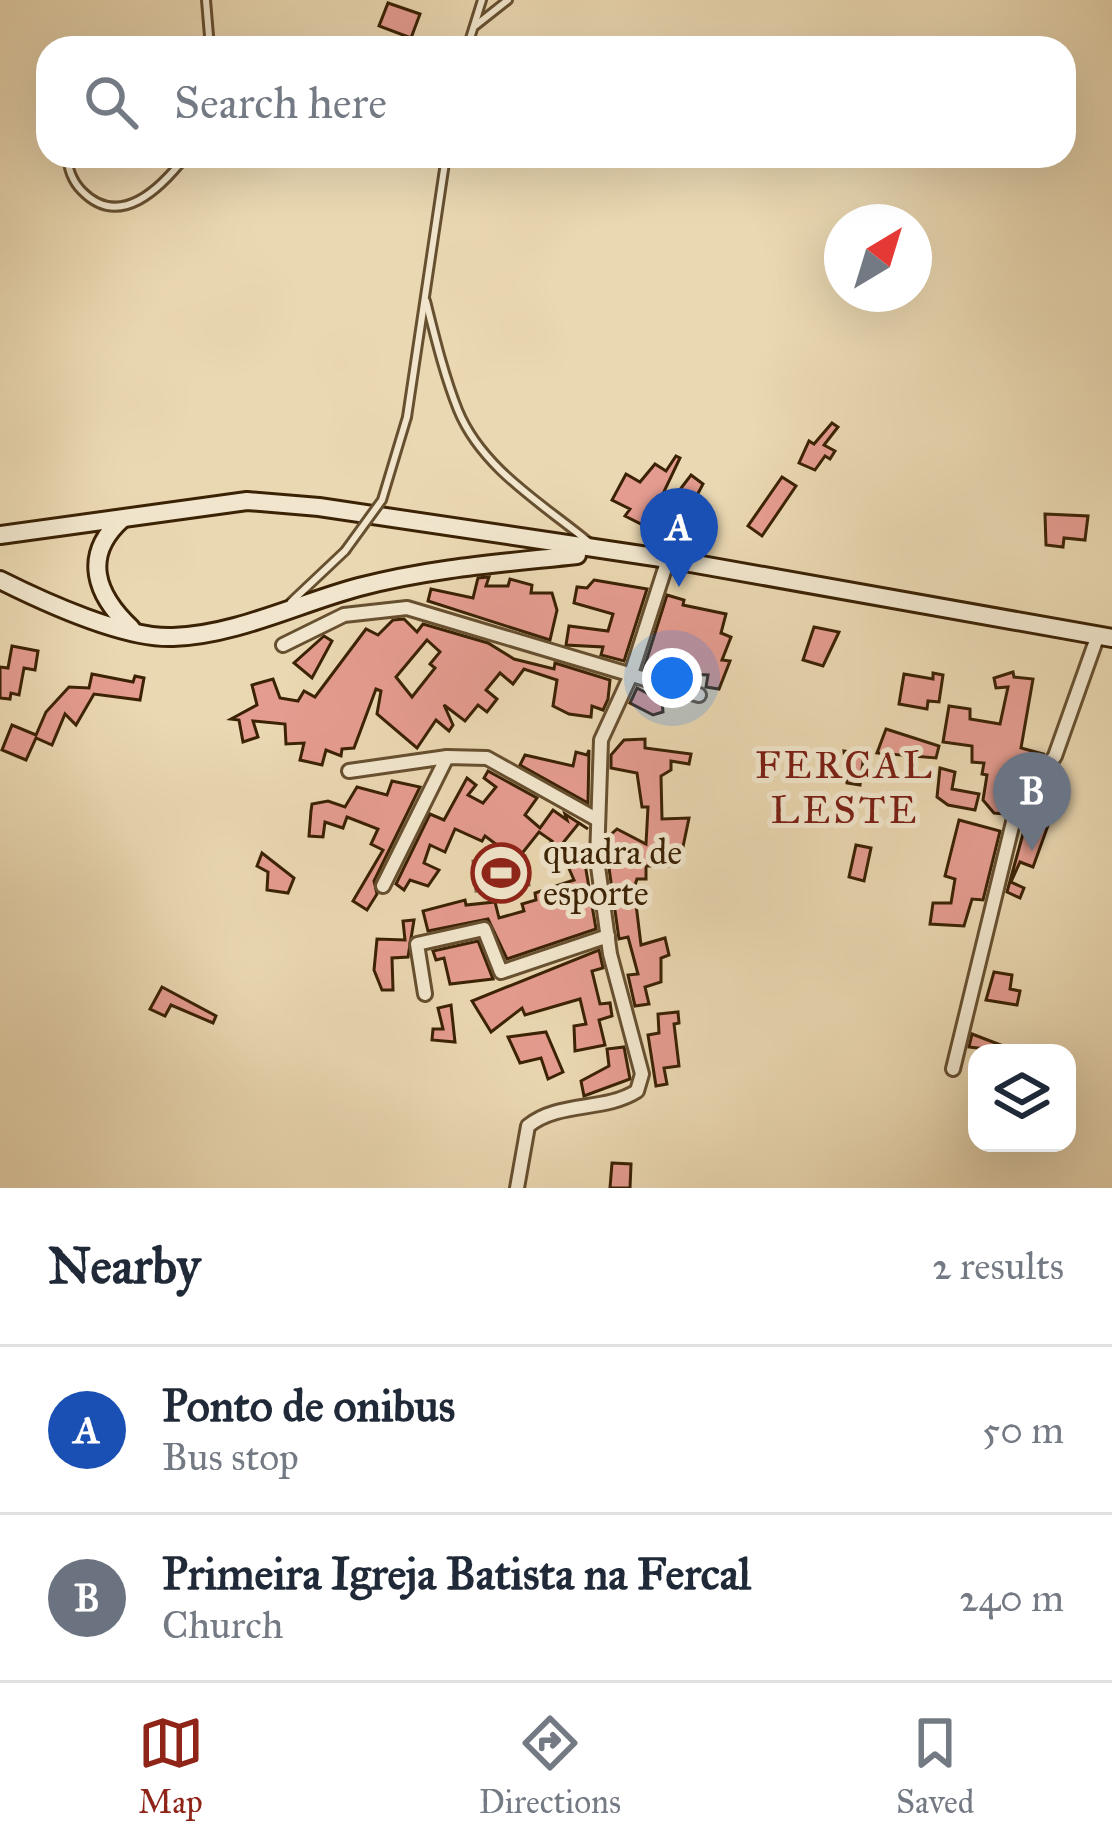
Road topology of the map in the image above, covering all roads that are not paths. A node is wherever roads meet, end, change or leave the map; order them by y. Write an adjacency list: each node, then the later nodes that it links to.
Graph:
1 (206, 0): 5 (lane)
2 (482, 0): 4 (lane)
3 (508, 0): 4 (lane)
4 (472, 28): 6 (lane)
5 (209, 36)
6 (470, 36)
7 (72, 168): 8 (lane)
8 (175, 168)
9 (444, 168): 10 (lane)
10 (425, 302): 13 (lane); 16 (lane, bridge)
11 (123, 519): 12 (main road); 13 (main road); 17 (main road)
12 (0, 535)
13 (602, 553): 14 (main road); 16 (main road)
14 (668, 559): 18 (main road); 20 (street)
15 (0, 580): 17 (main road)
16 (287, 607): 17 (main road)
17 (137, 634)
18 (1105, 636): 28 (street)
19 (283, 645): 20 (street)
20 (630, 677): 21 (street); 24 (street)
21 (699, 695)
22 (447, 757): 23 (street); 24 (street); 25 (street)
23 (350, 771)
24 (598, 820): 26 (street)
25 (383, 886)
26 (608, 936): 27 (street); 29 (street)
27 (425, 994)
28 (953, 1069)
29 (517, 1188)

